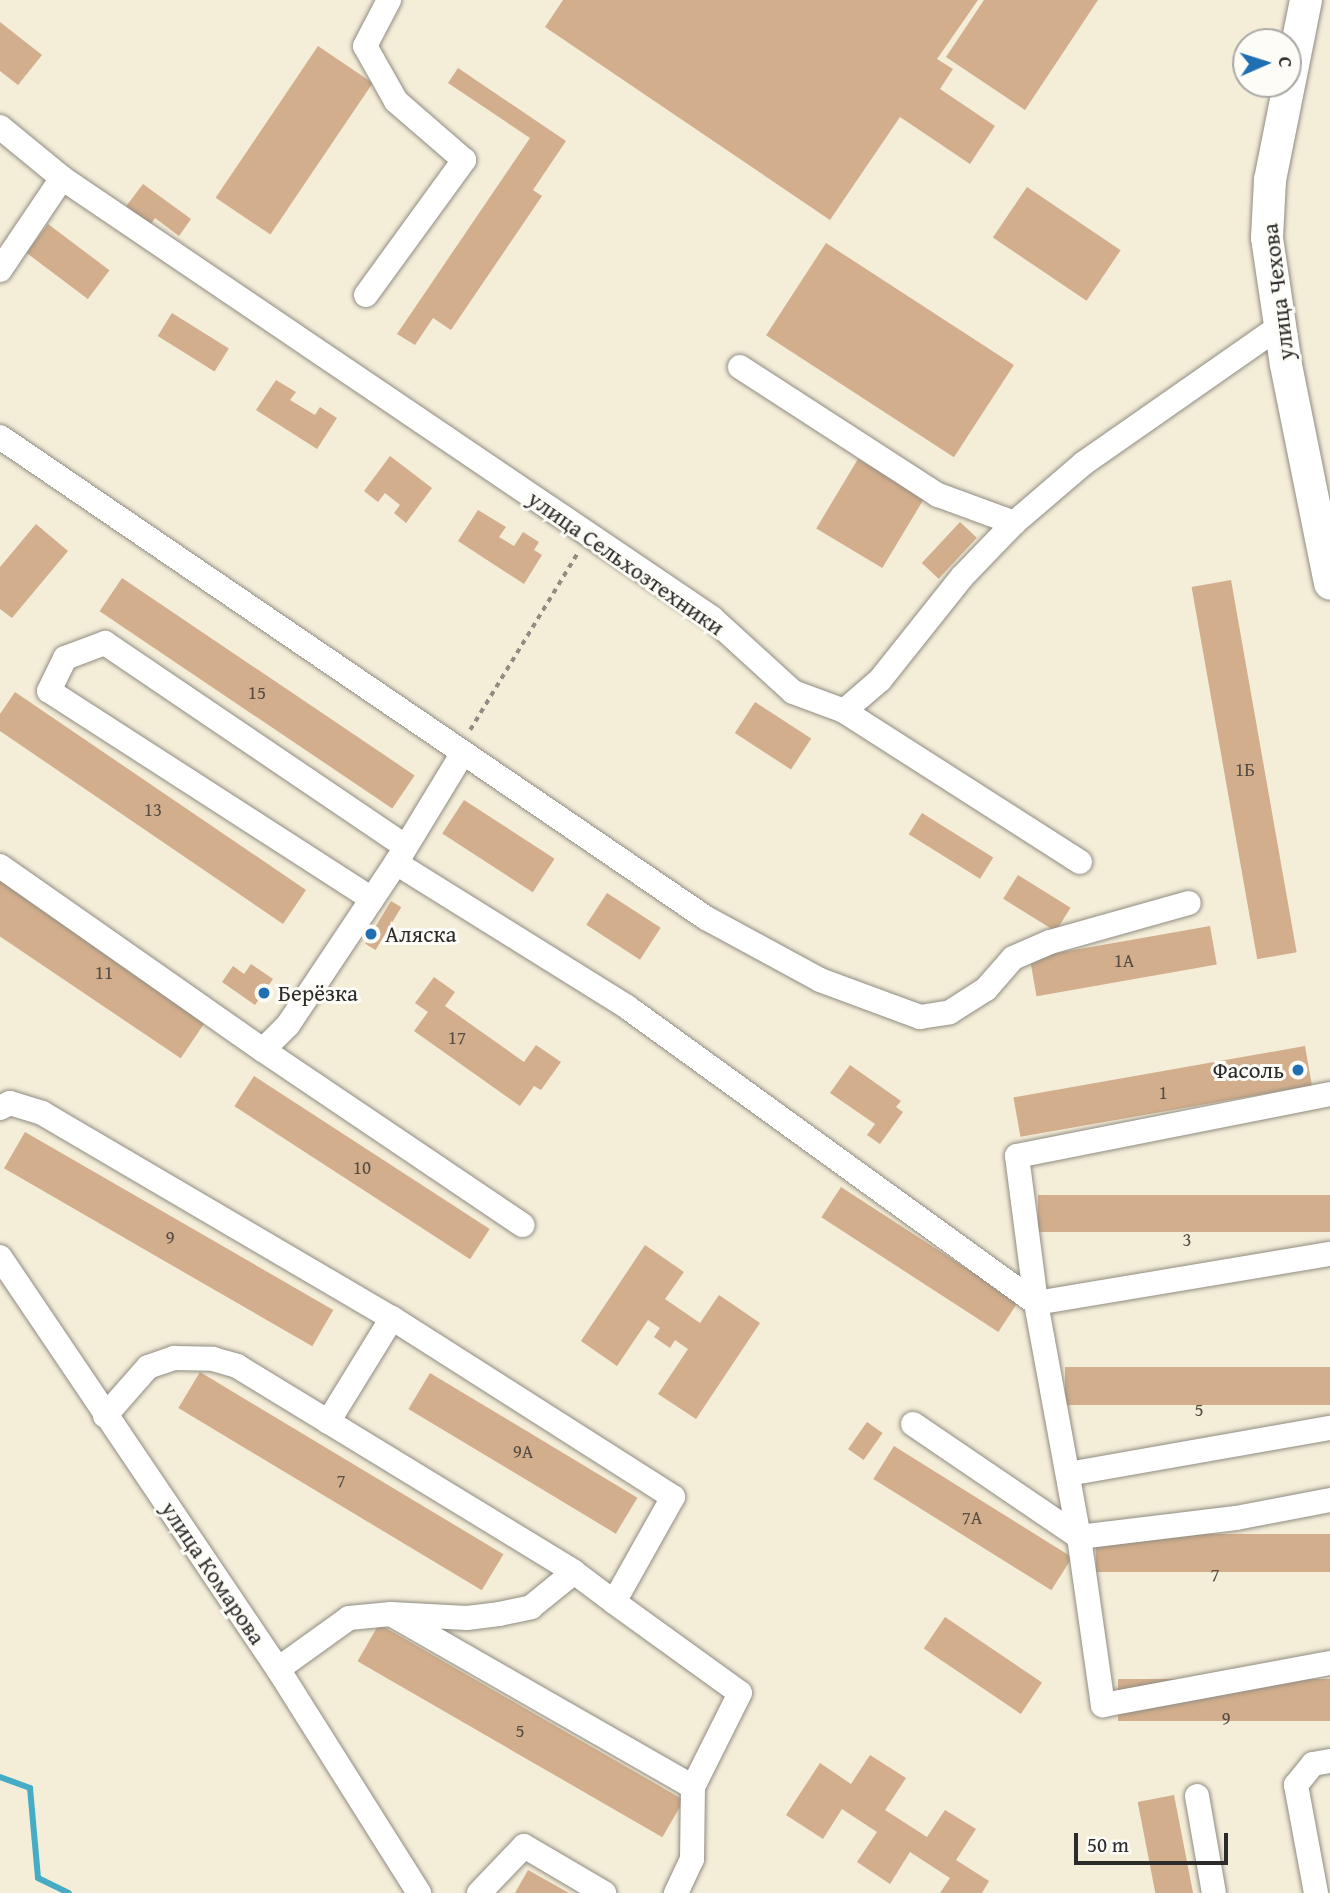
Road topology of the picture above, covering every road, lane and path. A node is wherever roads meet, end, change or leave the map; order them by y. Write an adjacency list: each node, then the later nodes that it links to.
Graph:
1 (388, 0): 6 (street)
2 (1306, 0): 7 (main road, улица Чехова)
3 (0, 127): 4 (street, улица Сельхозтехники)
4 (62, 178): 5 (street); 11 (street, улица Сельхозтехники)
5 (0, 270)
6 (366, 295)
7 (1279, 327): 10 (street); 12 (main road, улица Чехова)
8 (740, 367): 10 (street)
9 (0, 437): 14 (street)
10 (1014, 523): 13 (street)
11 (589, 536): 13 (street, улица Сельхозтехники); 14 (path)
12 (1330, 584)
13 (844, 711): 16 (street, улица Сельхозтехники)
14 (460, 751): 15 (street); 19 (street)
15 (401, 855): 18 (street); 18 (street); 26 (street)
16 (1080, 862)
17 (0, 866): 20 (street)
18 (372, 899): 20 (street)
19 (1189, 903)
20 (262, 1050): 23 (street)
21 (1330, 1094): 26 (street)
22 (0, 1108): 27 (street)
23 (522, 1225)
24 (1330, 1254): 26 (street)
25 (0, 1257): 28 (street, улица Комарова)
26 (1036, 1303): 32 (street)
27 (392, 1318): 29 (street); 36 (street)
28 (105, 1416): 29 (street); 39 (street, улица Комарова)
29 (328, 1422): 35 (street)
30 (913, 1423): 34 (street)
31 (1330, 1428): 32 (street)
32 (1068, 1474): 34 (street)
33 (1330, 1500): 34 (street)
34 (1079, 1537): 38 (street)
35 (574, 1572): 36 (street); 37 (street)
36 (614, 1602): 41 (street)
37 (391, 1614): 39 (street); 41 (street)
38 (1330, 1663)
39 (278, 1669): 43 (street, улица Комарова)
40 (1330, 1761): 48 (street)
41 (693, 1787): 46 (street)
42 (1197, 1796): 47 (street)
43 (419, 1893)
44 (480, 1893): 45 (street)
45 (604, 1893)
46 (676, 1893)
47 (1214, 1893)
48 (1316, 1893)

